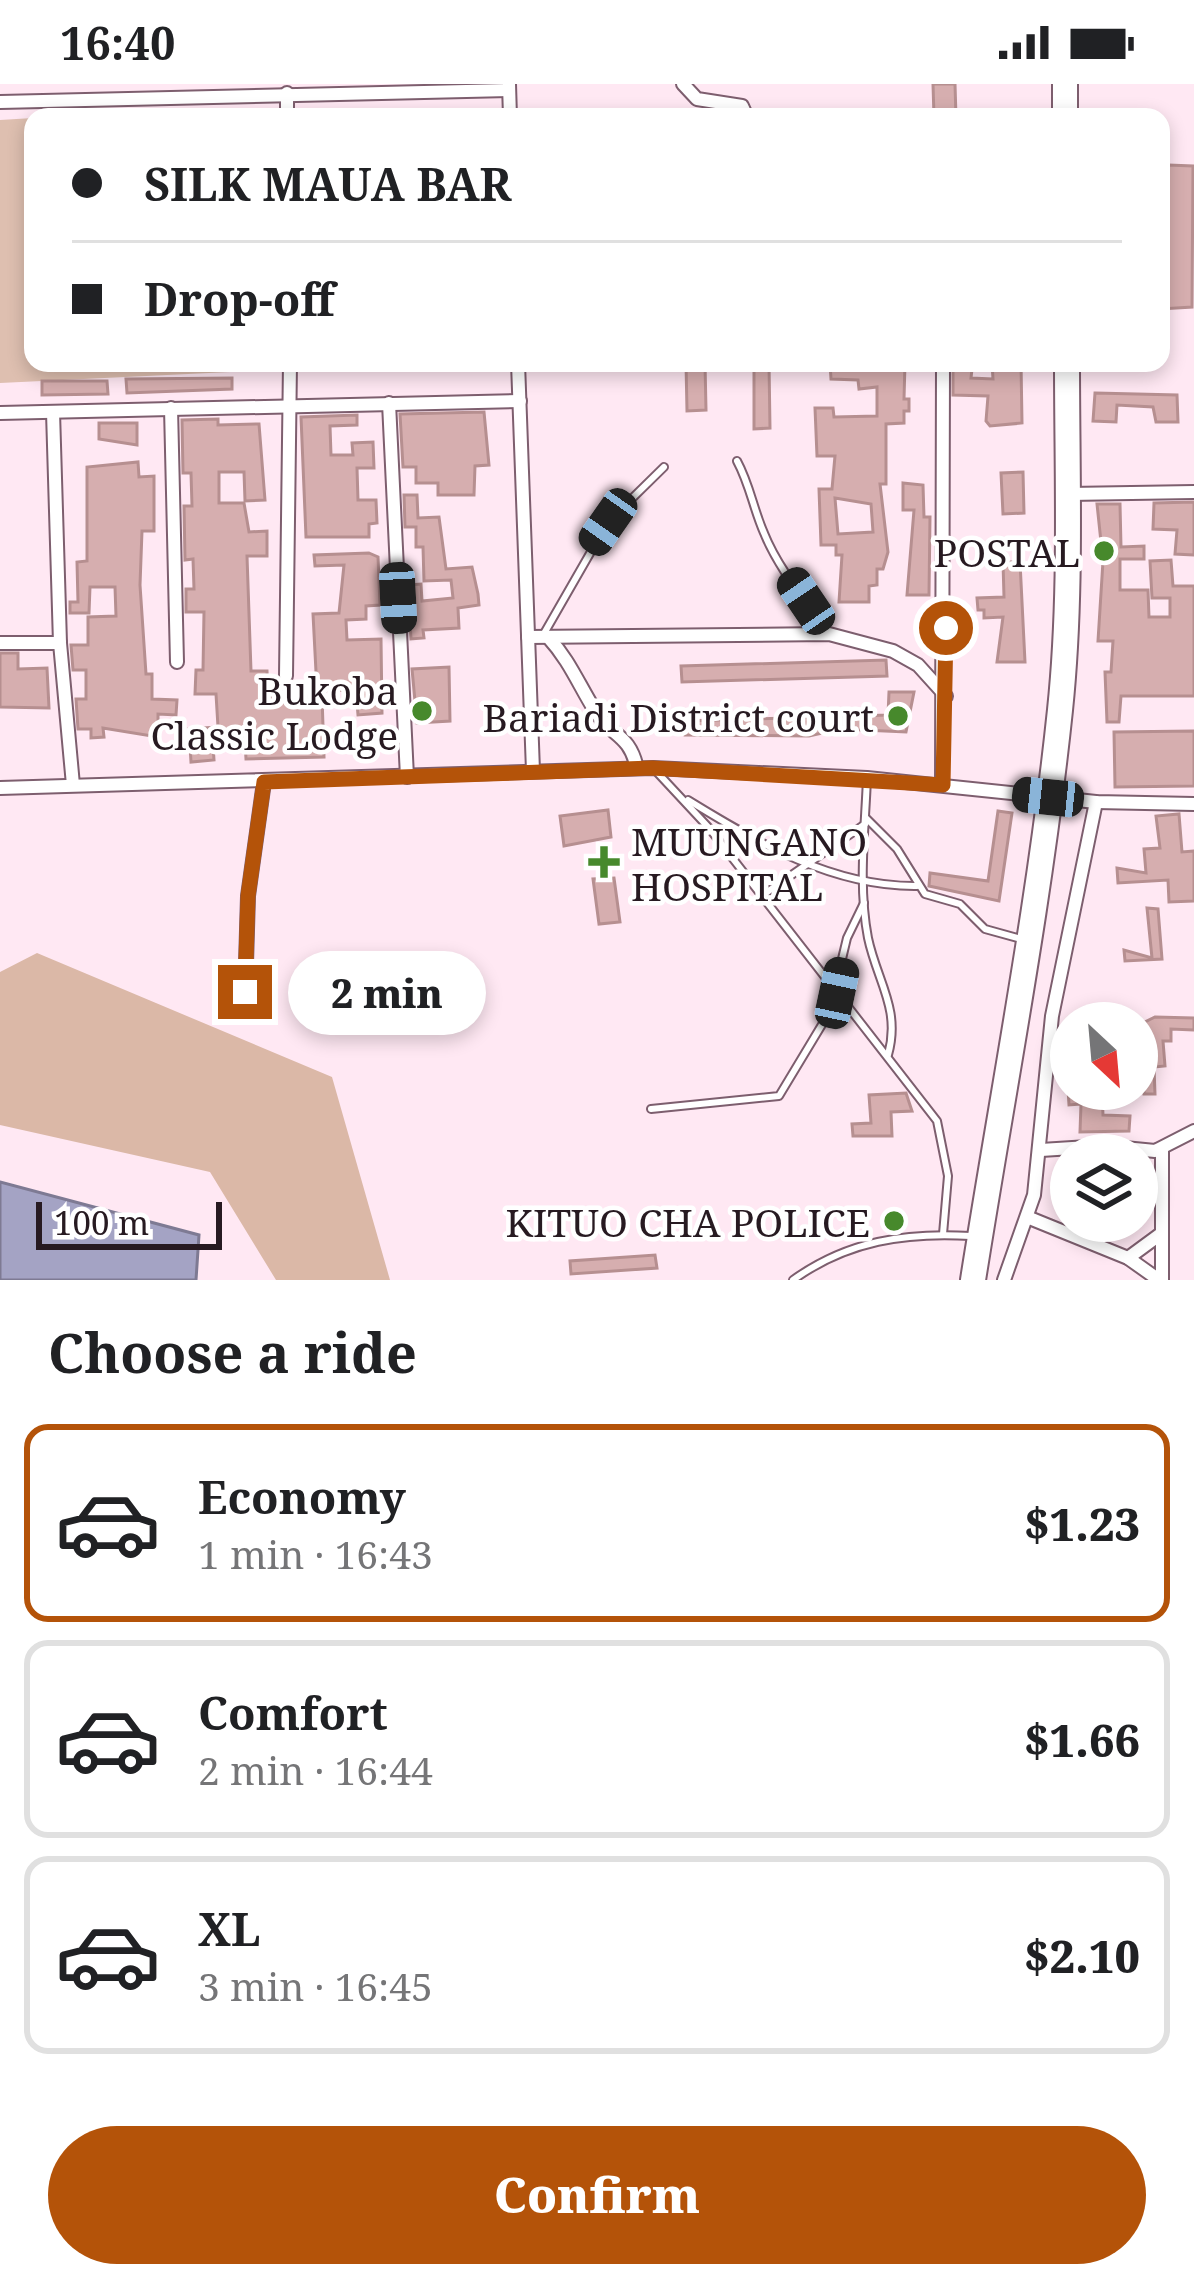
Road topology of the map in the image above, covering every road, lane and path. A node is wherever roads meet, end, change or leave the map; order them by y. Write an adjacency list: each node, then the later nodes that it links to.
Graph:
1 (77, 84): 6 (street)
2 (683, 84): 9 (street)
3 (381, 87): 4 (street); 5 (street)
4 (509, 87)
5 (286, 93): 6 (street); 8 (street)
6 (78, 100): 7 (street)
7 (0, 102)
8 (287, 108)
9 (743, 108)
10 (290, 372): 16 (street)
11 (518, 372): 14 (street)
12 (943, 372): 30 (street)
13 (1066, 372): 23 (highway)
14 (520, 400): 15 (street); 25 (street)
15 (389, 403): 16 (street); 33 (street)
16 (289, 404): 17 (street); 29 (street)
17 (171, 408): 18 (street); 28 (street)
18 (53, 412): 19 (street); 27 (street)
19 (0, 413)
20 (736, 461): 24 (lane)
21 (664, 467): 25 (lane)
22 (1194, 492): 23 (street)
23 (1067, 494): 39 (highway)
24 (829, 634): 25 (street); 30 (street)
25 (539, 637): 31 (street); 32 (street)
26 (0, 643): 27 (street)
27 (61, 643): 36 (street)
28 (177, 662)
29 (286, 676)
30 (946, 696): 37 (street)
31 (645, 768): 32 (street); 34 (street); 40 (lane)
32 (533, 771): 33 (street)
33 (407, 777): 35 (street)
34 (867, 778): 37 (street); 43 (lane)
35 (264, 782): 36 (street); 51 (street)
36 (73, 785): 38 (street)
37 (943, 785): 39 (street)
38 (0, 788)
39 (1048, 797): 41 (street); 49 (highway)
40 (684, 798): 44 (lane); 47 (lane)
41 (1096, 802): 42 (street); 56 (street)
42 (1194, 804)
43 (865, 821): 44 (lane); 45 (lane); 46 (lane)
44 (807, 864): 45 (lane); 47 (lane)
45 (864, 882): 46 (lane); 48 (lane)
46 (917, 886): 49 (lane)
47 (760, 897): 50 (lane)
48 (864, 903): 50 (lane); 52 (lane)
49 (1030, 941): 60 (highway)
50 (837, 993): 52 (lane); 53 (lane)
51 (245, 998)
52 (888, 1055): 59 (lane)
53 (651, 1109)
54 (1194, 1131): 55 (street)
55 (1162, 1149): 56 (street); 58 (street)
56 (1041, 1150): 57 (street)
57 (1027, 1217): 61 (street); 64 (street)
58 (1162, 1233): 61 (street); 65 (street)
59 (943, 1234): 60 (lane); 62 (lane)
60 (980, 1237): 63 (highway)
61 (1128, 1258): 65 (street)
62 (793, 1280)
63 (973, 1280)
64 (1004, 1280)
65 (1160, 1280)

